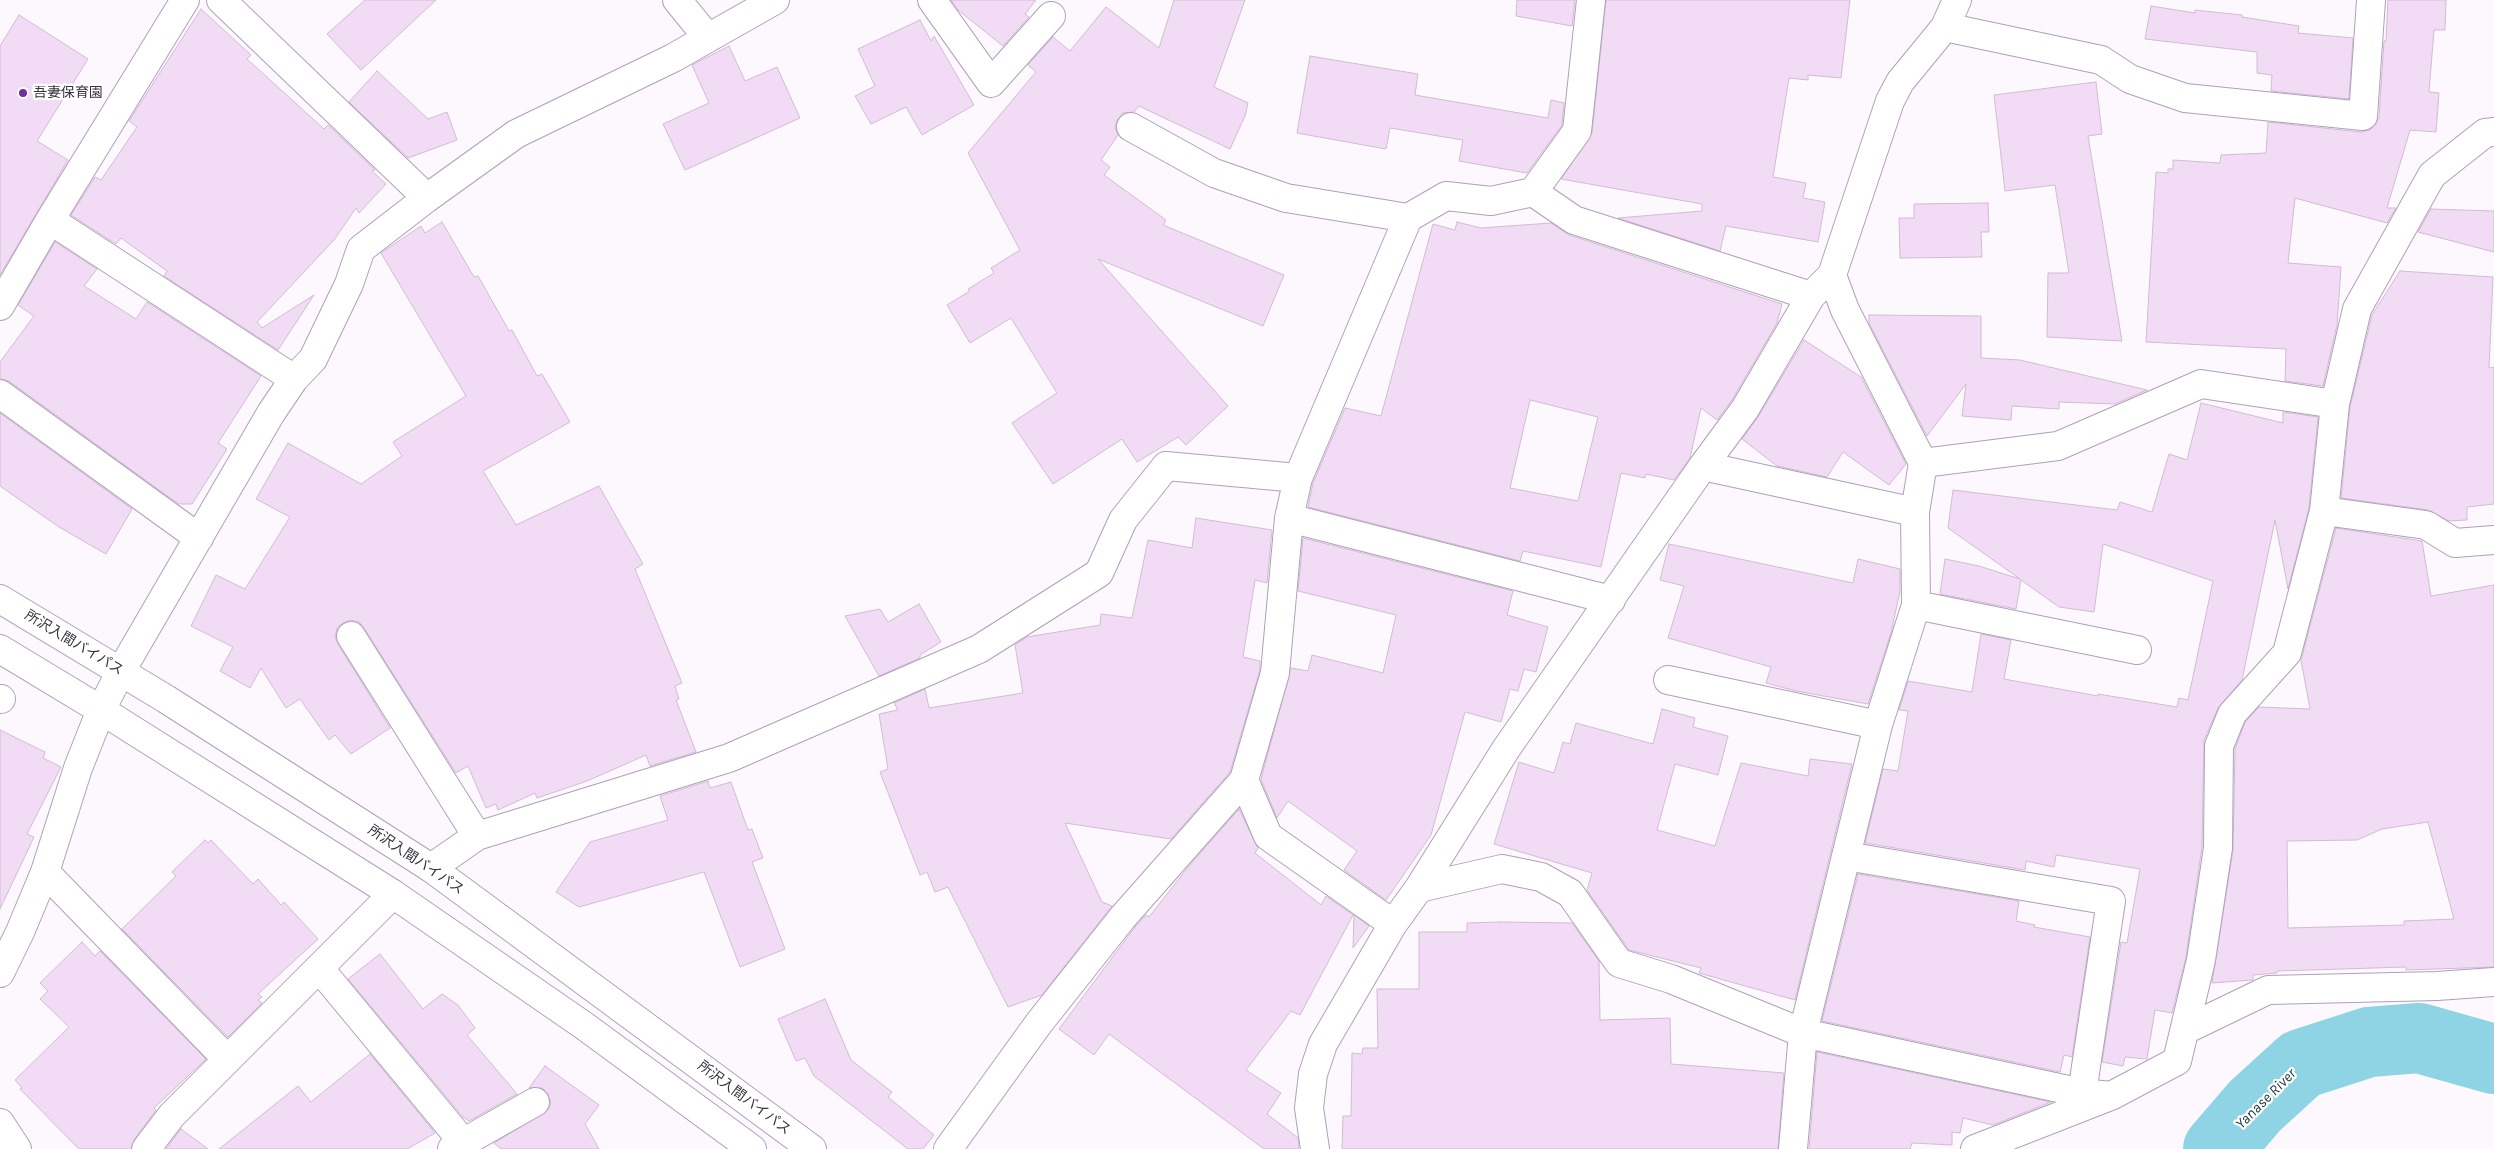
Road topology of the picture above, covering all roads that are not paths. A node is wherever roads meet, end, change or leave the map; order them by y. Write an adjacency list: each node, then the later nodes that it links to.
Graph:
1 (185, 0): 17 (street)
2 (220, 0): 15 (street)
3 (677, 0): 11 (street)
4 (776, 0): 11 (street)
5 (932, 0): 9 (street)
6 (1591, 0): 14 (street)
7 (1957, 0): 10 (street)
8 (2371, 0): 10 (street)
9 (1051, 16)
10 (1945, 27): 18 (street)
11 (708, 38): 15 (street)
12 (1132, 127): 16 (street)
13 (2494, 132): 23 (street)
14 (1533, 192): 16 (street); 19 (street)
15 (427, 198): 21 (street)
16 (1408, 218): 26 (street)
17 (50, 220): 20 (street); 21 (street)
18 (1832, 275): 19 (street); 24 (street)
19 (1811, 296): 25 (street)
20 (0, 306)
21 (294, 379): 30 (street)
22 (0, 394): 30 (street)
23 (2336, 404): 24 (street); 27 (street)
24 (1924, 463): 28 (street)
25 (1703, 466): 28 (street); 33 (street)
26 (1298, 478): 29 (street); 43 (street)
27 (2324, 511): 31 (street); 53 (street)
28 (1915, 512): 34 (street)
29 (1289, 518): 33 (street); 42 (street)
30 (199, 538): 38 (street)
31 (2494, 540)
32 (0, 599): 38 (street, 所沢入間バイパス)
33 (1611, 600): 47 (street)
34 (1916, 605): 37 (street); 41 (street)
35 (351, 636): 43 (street)
36 (0, 649): 40 (street)
37 (2137, 650)
38 (121, 671): 40 (street); 45 (street, 所沢入間バイパス)
39 (1668, 680): 41 (street)
40 (101, 710): 46 (street); 48 (street)
41 (1878, 725): 44 (street)
42 (1244, 780): 49 (street); 65 (street)
43 (478, 836): 45 (street)
44 (1846, 856): 54 (street); 56 (street)
45 (431, 868): 64 (street, 所沢入間バイパス)
46 (45, 872): 51 (street); 55 (street)
47 (1419, 888): 49 (street); 54 (street)
48 (392, 894): 50 (street); 63 (street)
49 (1393, 924): 66 (street)
50 (319, 968): 55 (street); 60 (street)
51 (0, 973)
52 (2494, 982): 53 (street)
53 (2186, 1030): 57 (street)
54 (1803, 1033): 56 (street); 67 (street)
55 (227, 1059): 62 (street)
56 (2082, 1093): 57 (street)
57 (2112, 1096): 68 (street)
58 (535, 1102): 60 (street)
59 (0, 1123): 61 (street)
60 (458, 1146)
61 (16, 1149)
62 (146, 1149)
63 (752, 1149)
64 (812, 1149)
65 (948, 1149)
66 (1315, 1149)
67 (1793, 1149)
68 (1975, 1149)

